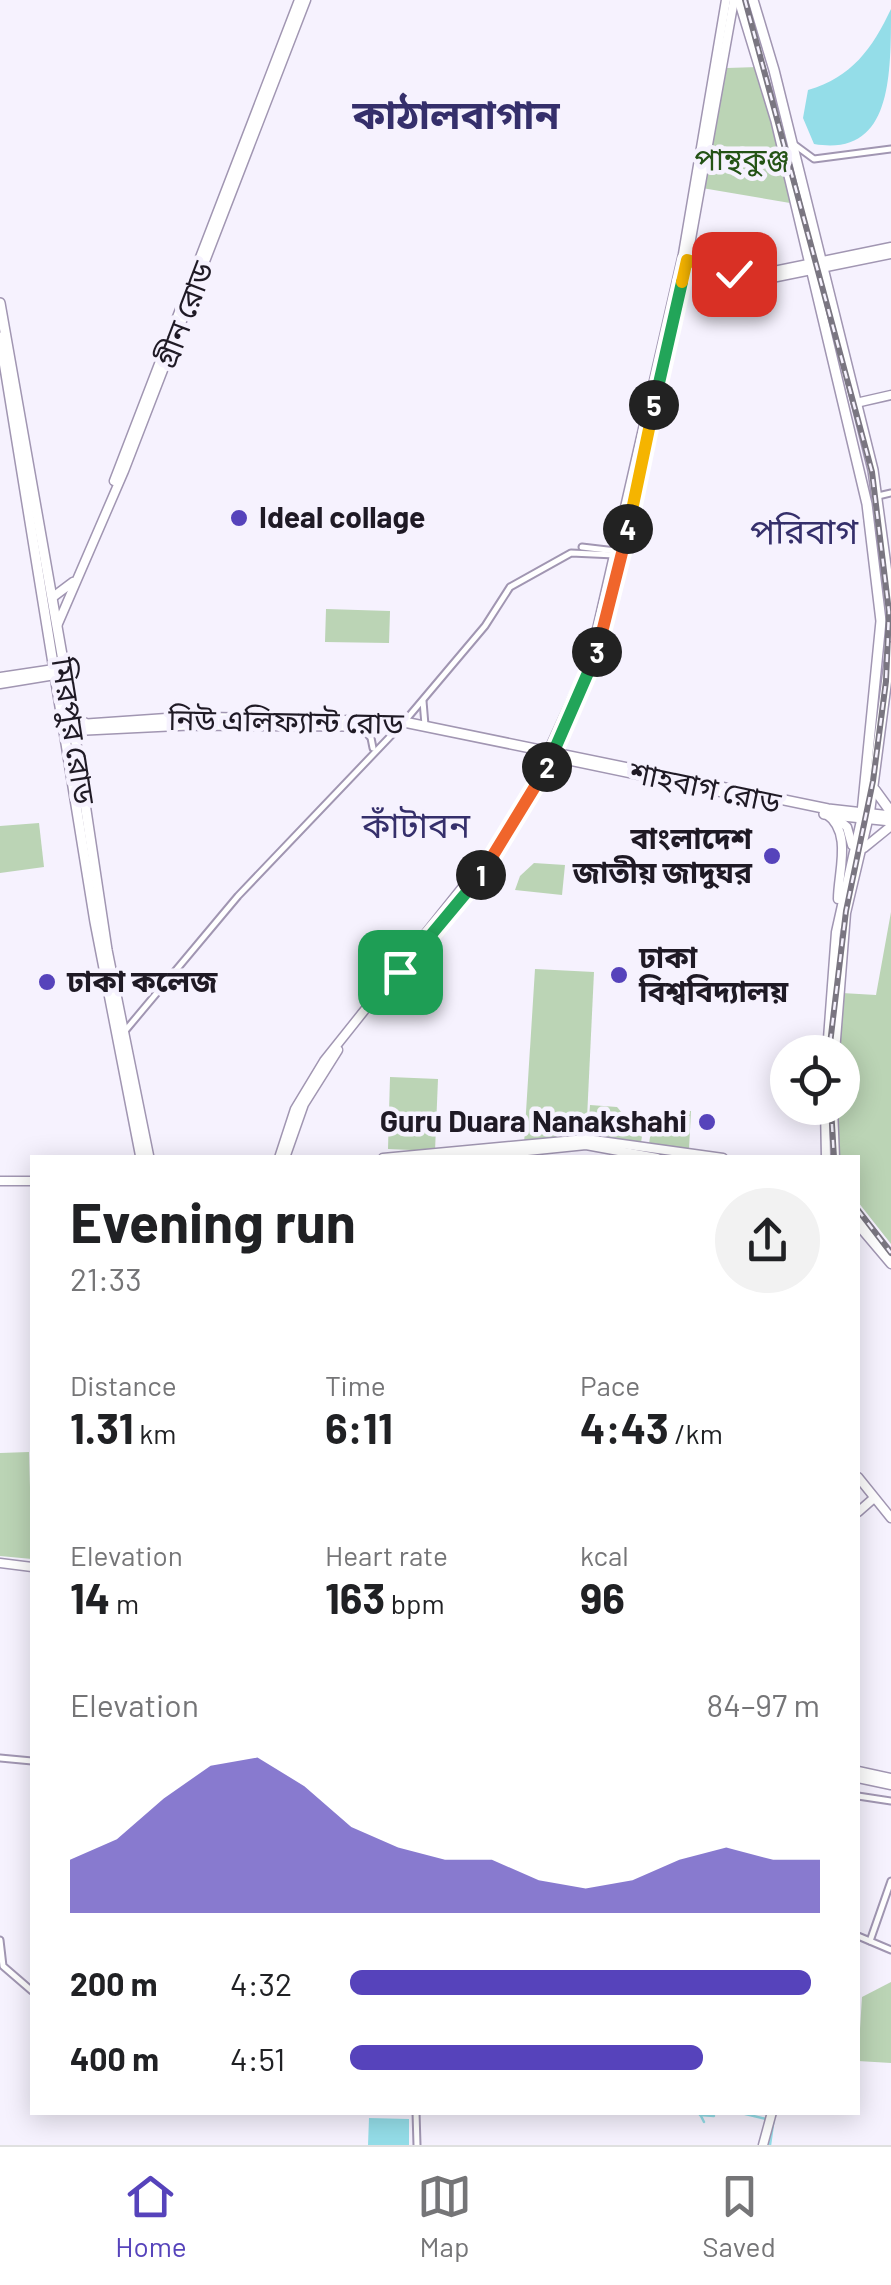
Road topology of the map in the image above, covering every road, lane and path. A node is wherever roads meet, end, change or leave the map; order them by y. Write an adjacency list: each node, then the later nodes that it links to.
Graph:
1 (302, 0): 22 (main road, গ্রীন রোড); 24 (main road, গ্রীন রোড)
2 (726, 0): 5 (main road)
3 (736, 0): 5 (main road); 11 (highway)
4 (753, 1): 6 (highway)
5 (724, 44): 9 (main road)
6 (790, 138): 7 (street); 11 (highway)
7 (891, 148)
8 (891, 250): 10 (main road); 11 (main road)
9 (685, 257): 11 (main road); 19 (main road)
10 (854, 263): 11 (main road); 12 (main road)
11 (820, 267): 12 (highway); 21 (highway)
12 (828, 294): 16 (highway)
13 (0, 303): 22 (highway, মিরপুর রোড)
14 (0, 337): 22 (highway, মিরপুর রোড)
15 (891, 395): 16 (main road)
16 (856, 403): 18 (highway)
17 (891, 493): 18 (street)
18 (878, 496): 20 (highway)
19 (619, 554): 28 (street); 36 (main road)
20 (889, 559): 21 (highway)
21 (888, 586): 23 (highway); 37 (highway)
22 (49, 598): 24 (highway, মিরপুর রোড); 26 (highway, মিরপুর রোড)
23 (891, 603)
24 (57, 626): 26 (highway, মিরপুর রোড)
25 (891, 648): 37 (highway)
26 (58, 670): 27 (main road); 29 (highway, নিউ এলিফ্যান্ট রোড); 33 (highway, মিরপুর রোড)
27 (0, 681)
28 (424, 698): 29 (street); 31 (street)
29 (401, 725): 30 (highway, নিউ এলিফ্যান্ট রোড); 31 (highway, নিউ এলিফ্যান্ট রোড); 35 (street); 36 (highway, নিউ এলিফ্যান্ট রোড)
30 (361, 726): 32 (highway, নিউ এলিফ্যান্ট রোড); 35 (street)
31 (425, 726): 36 (highway, নিউ এলিফ্যান্ট রোড)
32 (108, 729): 33 (highway, নিউ এলিফ্যান্ট রোড); 34 (highway)
33 (70, 731): 34 (highway, মিরপুর রোড); 42 (highway, মিরপুর রোড)
34 (77, 750): 42 (highway, মিরপুর রোড)
35 (371, 753): 44 (street)
36 (550, 753): 38 (highway, শাহবাগ রোড); 54 (main road)
37 (871, 782): 38 (highway); 39 (highway); 40 (highway)
38 (827, 812): 39 (highway, শাহবাগ রোড); 41 (main road); 43 (main road)
39 (865, 816): 40 (highway, শাহবাগ রোড); 41 (main road)
40 (891, 819): 41 (main road)
41 (856, 855): 43 (main road); 46 (main road)
42 (96, 909): 44 (highway, মিরপুর রোড); 52 (highway, মিরপুর রোড)
43 (838, 918): 45 (main road)
44 (123, 1033): 53 (highway, মিরপুর রোড)
45 (828, 1035)
46 (836, 1035)
47 (825, 1125): 58 (main road)
48 (834, 1125): 59 (main road)
49 (564, 1142): 50 (main road); 51 (main road); 56 (main road)
50 (645, 1152): 57 (main road)
51 (506, 1153): 55 (main road)
52 (145, 1155)
53 (145, 1155)
54 (283, 1155)
55 (456, 1155)
56 (554, 1155)
57 (684, 1155)
58 (826, 1155)
59 (836, 1155)
60 (0, 1183): 61 (main road)
61 (30, 1184)
62 (862, 1228): 63 (main road); 64 (main road)
63 (891, 1256)
64 (891, 1264)
65 (860, 1480): 66 (main road)
66 (874, 1498): 67 (main road); 68 (main road)
67 (860, 1510)
68 (891, 1518)
69 (0, 1560): 70 (main road)
70 (30, 1565)
71 (0, 1758): 72 (street)
72 (30, 1762)
73 (860, 1774): 74 (main road)
74 (891, 1782)
75 (860, 1796): 76 (street)
76 (891, 1801)
77 (891, 1882): 80 (street)
78 (860, 1937): 80 (street)
79 (0, 1940): 82 (street)
80 (870, 1940): 81 (street)
81 (891, 1950)
82 (30, 1989)
83 (416, 2115): 85 (street)
84 (770, 2116): 86 (main road)
85 (418, 2145)
86 (761, 2145)

